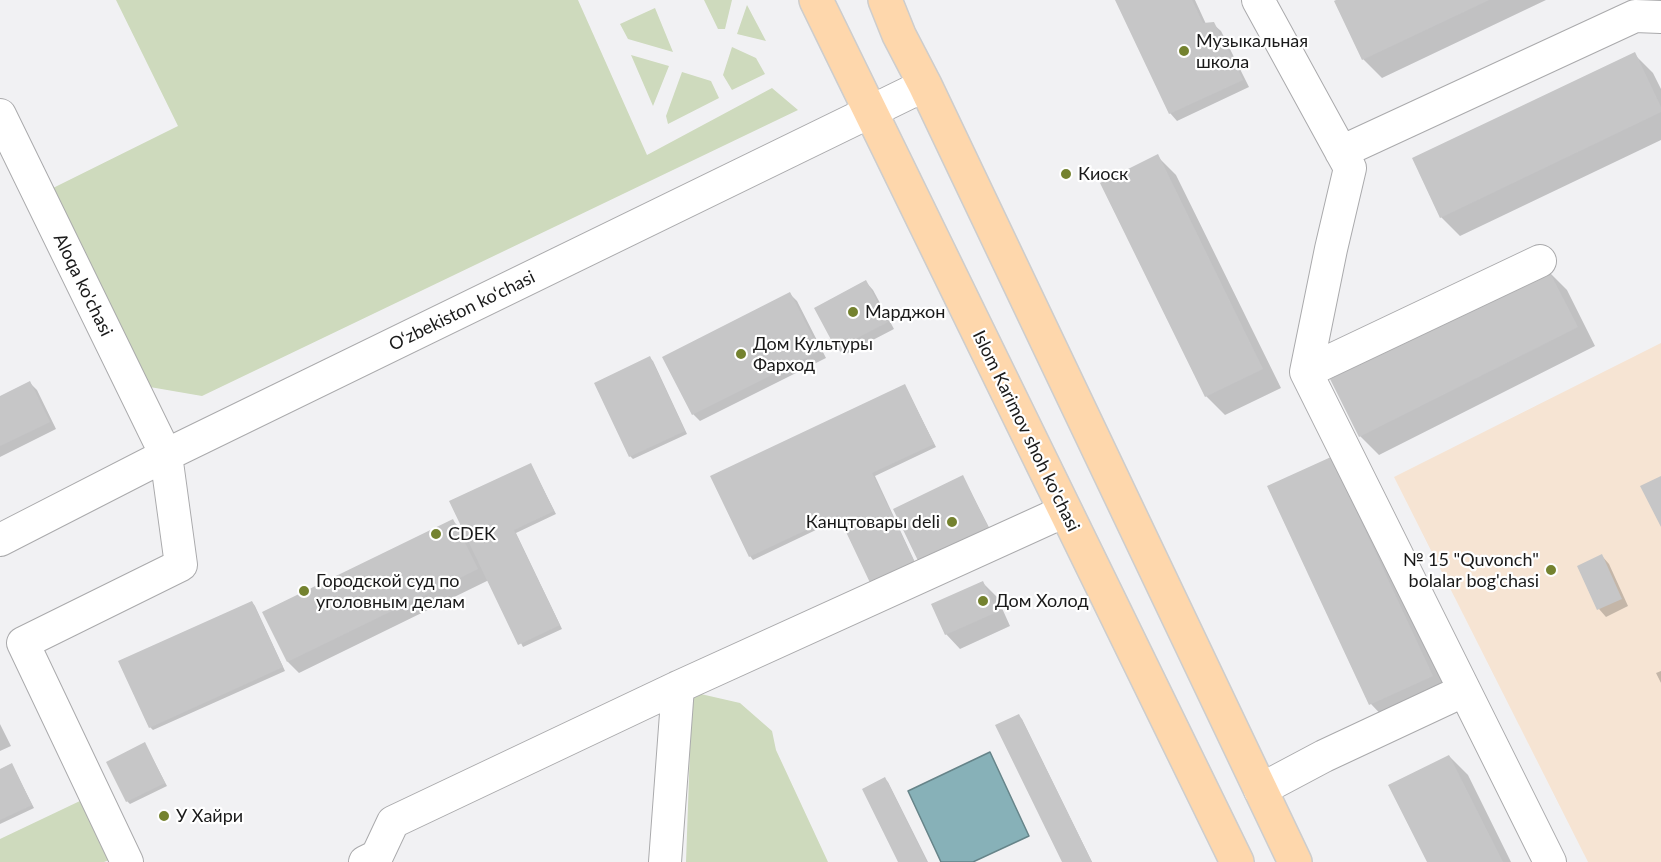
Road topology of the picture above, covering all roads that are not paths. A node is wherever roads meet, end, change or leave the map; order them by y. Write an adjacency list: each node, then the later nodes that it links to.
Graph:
1 (816, 0): 6 (main road, Islom Karimov shoh ko'chasi)
2 (885, 0): 5 (main road)
3 (1258, 0): 8 (street)
4 (1661, 17): 8 (street)
5 (925, 85): 6 (street, O‘zbekiston ko‘chasi); 16 (main road)
6 (872, 112): 11 (street, O‘zbekiston ko‘chasi); 12 (main road, Islom Karimov shoh ko'chasi)
7 (0, 115): 11 (street, Aloqa ko'chasi)
8 (1341, 152): 10 (street)
9 (1540, 261): 10 (street)
10 (1306, 372): 15 (street)
11 (166, 455): 13 (street, O‘zbekiston ko‘chasi); 17 (street, Aloqa ko'chasi)
12 (1065, 511): 14 (street); 20 (main road, Islom Karimov shoh ko'chasi)
13 (0, 540)
14 (678, 687): 18 (street); 19 (street)
15 (1463, 691): 16 (street); 22 (street)
16 (1260, 790): 21 (main road)
17 (127, 862)
18 (365, 862)
19 (664, 862)
20 (1237, 862)
21 (1295, 862)
22 (1550, 862)

